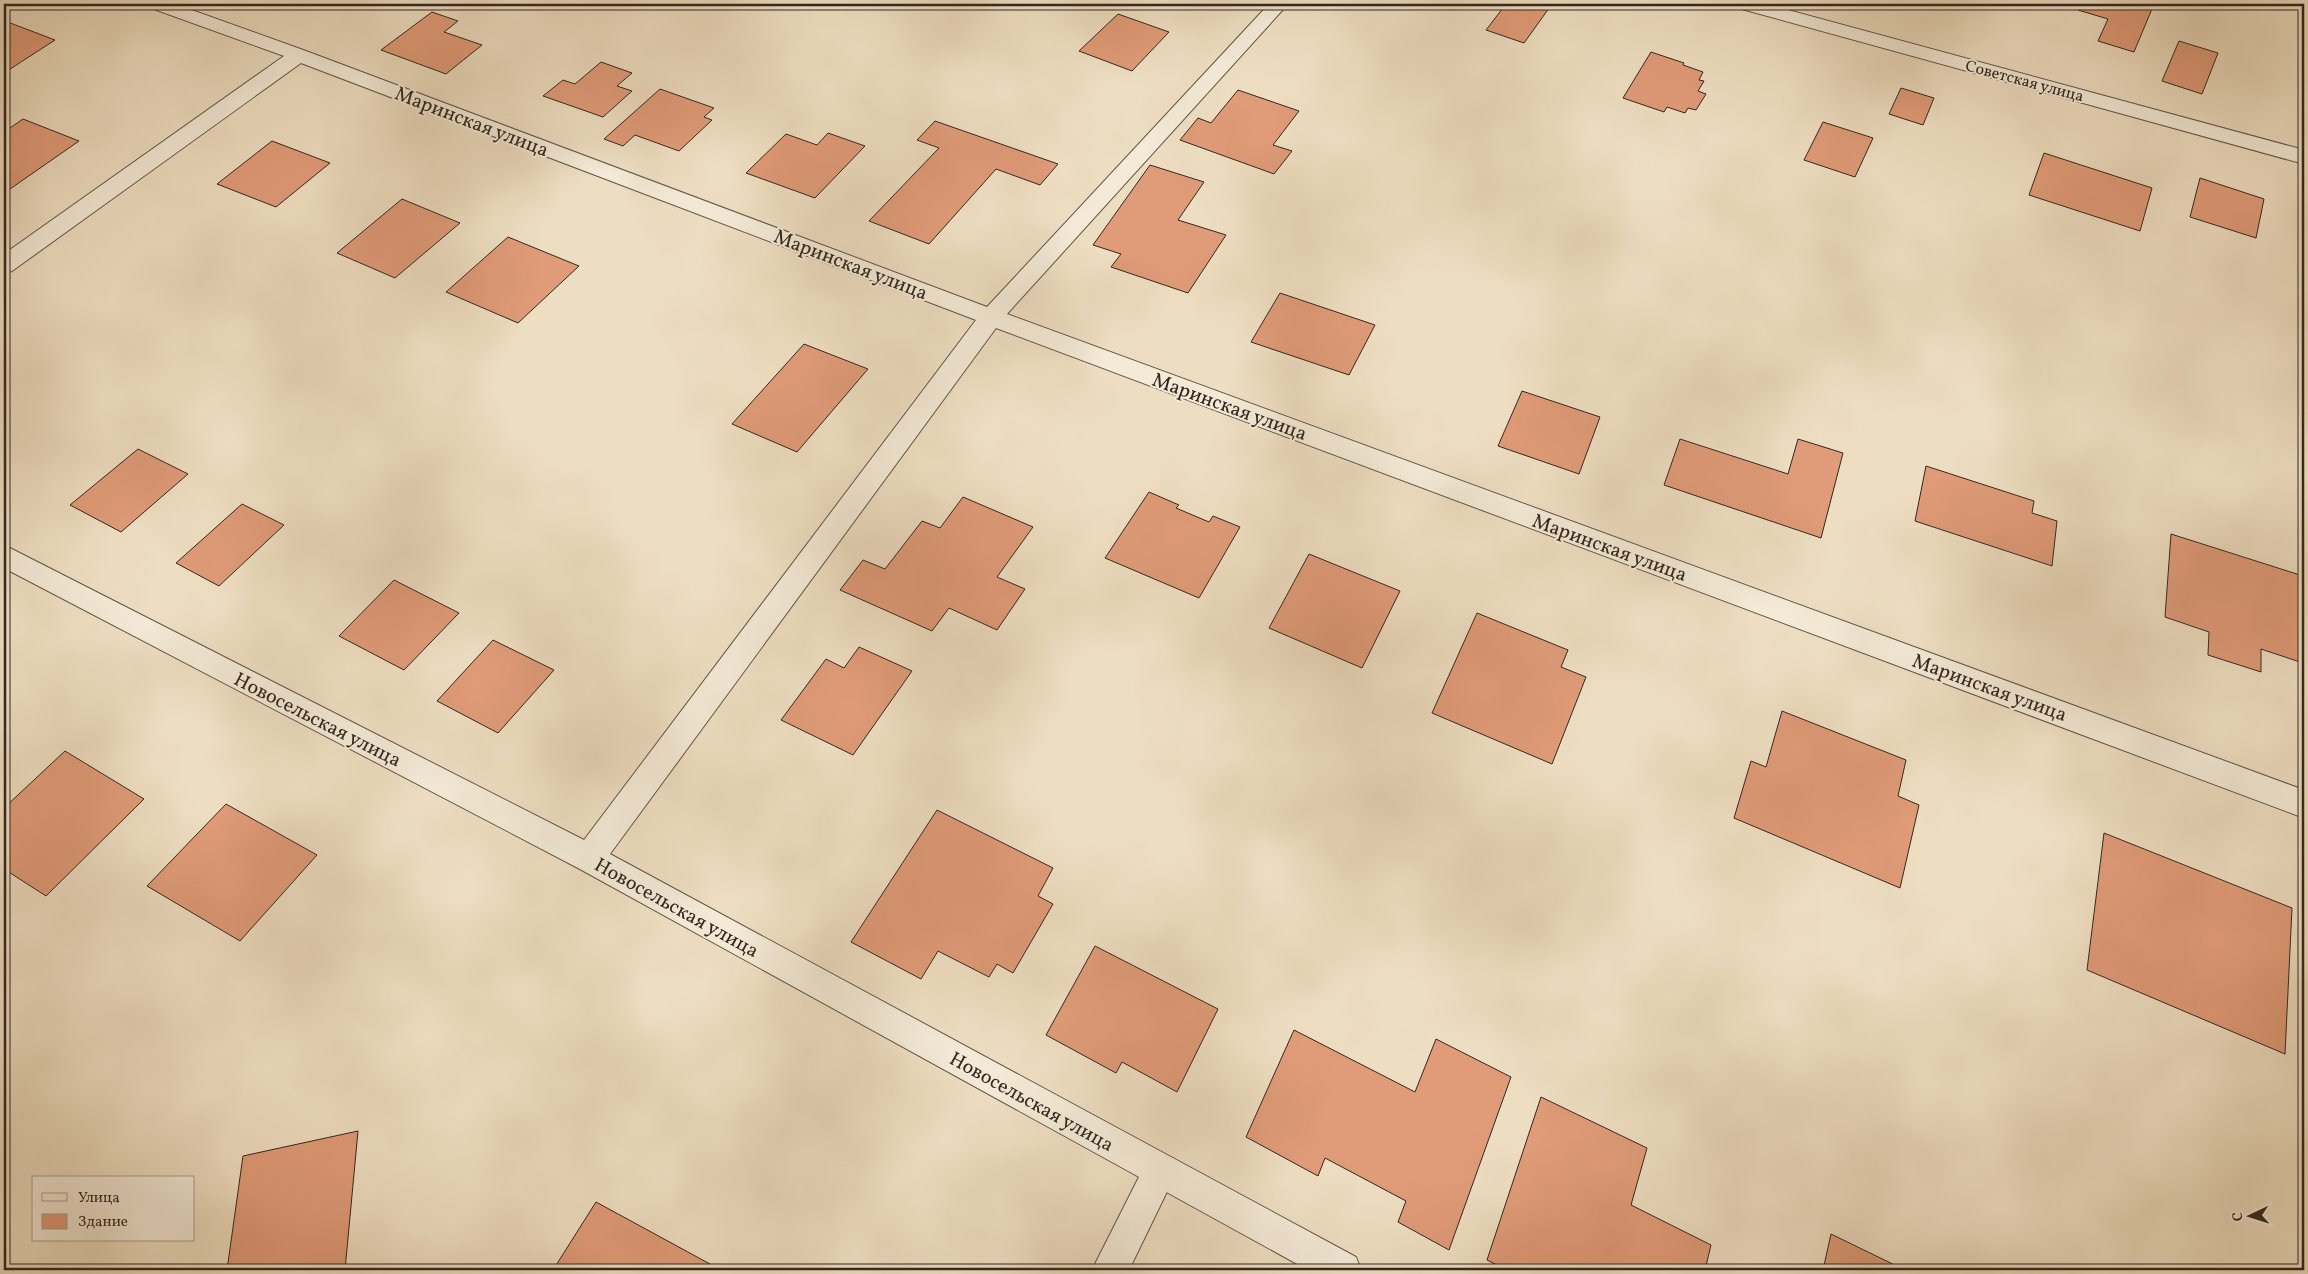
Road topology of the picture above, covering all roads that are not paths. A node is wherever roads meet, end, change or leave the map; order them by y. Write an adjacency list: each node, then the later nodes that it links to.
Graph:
1 (158, 4): 4 (street, Маринская улица)
2 (1279, 4): 7 (street)
3 (1745, 4): 5 (street, Советская улица)
4 (299, 55): 6 (street); 7 (street, Маринская улица)
5 (2304, 157)
6 (4, 265)
7 (990, 317): 9 (street, Маринская улица); 10 (street)
8 (4, 556): 10 (street, Новосельская улица)
9 (2304, 804)
10 (589, 858): 11 (street, Новосельская улица)
11 (1160, 1171): 12 (street); 13 (street, Новосельская улица)
12 (1110, 1270)
13 (1343, 1270)

